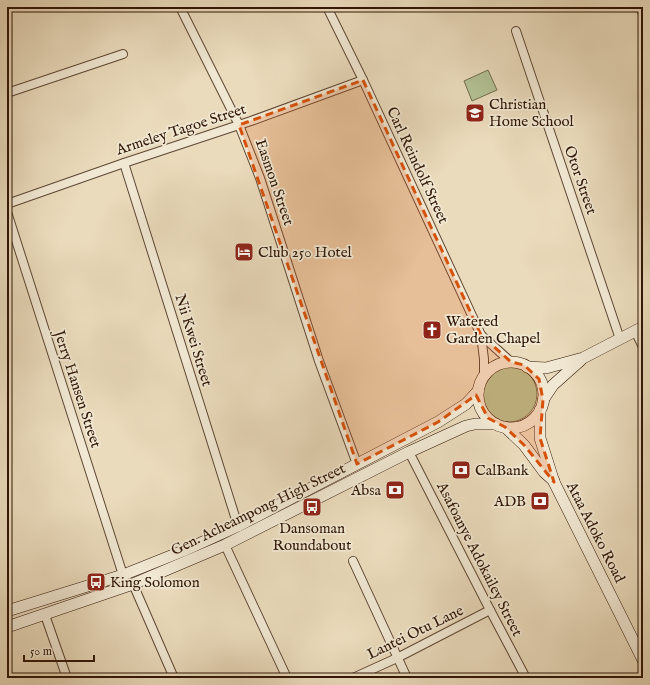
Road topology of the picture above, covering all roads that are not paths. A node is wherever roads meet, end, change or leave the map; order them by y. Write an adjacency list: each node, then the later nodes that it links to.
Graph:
1 (180, 7): 9 (street, Easmon Street)
2 (327, 7): 7 (street, Carl Reindolf Street)
3 (641, 7): 4 (street)
4 (643, 15)
5 (516, 30): 16 (street, Otor Street)
6 (123, 54): 8 (street)
7 (363, 80): 9 (street, Armeley Tagoe Street); 15 (street, Carl Reindolf Street)
8 (7, 93)
9 (239, 124): 10 (street, Armeley Tagoe Street); 26 (street, Easmon Street)
10 (124, 163): 11 (street, Armeley Tagoe Street); 28 (street, Nii Kwei Street)
11 (7, 204)
12 (7, 212): 13 (street, Jerry Hansen Street)
13 (11, 238): 31 (street, Jerry Hansen Street)
14 (639, 329): 16 (main road); 17 (street)
15 (481, 335): 19 (street, Carl Reindolf Street); 21 (street, Carl Reindolf Street)
16 (620, 339): 18 (main road)
17 (643, 347)
18 (583, 358): 20 (main road); 23 (main road)
19 (511, 362): 20 (main road); 21 (main road)
20 (528, 367): 23 (main road)
21 (484, 376): 22 (main road)
22 (478, 391): 24 (main road); 26 (main road, Gen. Acheampong High Street)
23 (541, 405): 24 (main road); 27 (main road, Ataa Adoko Road)
24 (501, 426): 25 (main road, Gen. Acheampong High Street); 27 (main road, Ataa Adoko Road)
25 (409, 452): 29 (main road, Gen. Acheampong High Street); 33 (street, Asafoanye Adokailey Street)
26 (357, 464): 28 (main road, Gen. Acheampong High Street)
27 (554, 482): 38 (main road, Ataa Adoko Road)
28 (238, 526): 31 (main road, Gen. Acheampong High Street)
29 (225, 545): 32 (main road, Gen. Acheampong High Street); 41 (street)
30 (353, 561): 37 (street)
31 (123, 575): 34 (main road, Gen. Acheampong High Street)
32 (133, 584): 35 (main road, Gen. Acheampong High Street); 40 (street)
33 (490, 610): 37 (street, Lantei Otu Lane); 44 (street, Asafoanye Adokailey Street)
34 (7, 611)
35 (45, 615): 36 (main road, Gen. Acheampong High Street); 39 (street)
36 (7, 627)
37 (397, 658): 42 (street, Lantei Otu Lane); 43 (street)
38 (643, 660)
39 (67, 678)
40 (174, 678)
41 (287, 678)
42 (353, 678)
43 (407, 678)
44 (526, 678)

